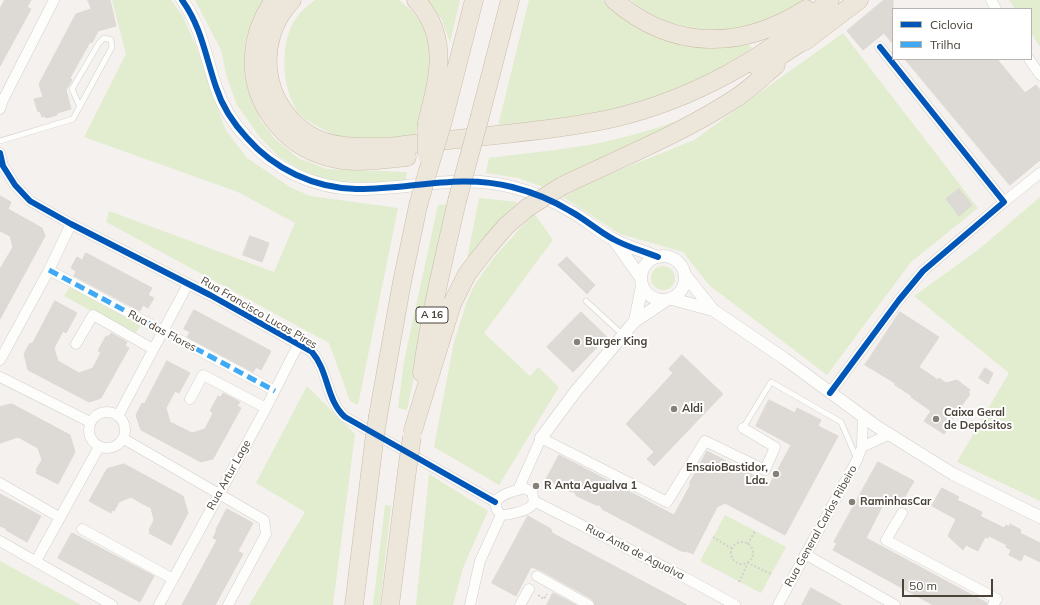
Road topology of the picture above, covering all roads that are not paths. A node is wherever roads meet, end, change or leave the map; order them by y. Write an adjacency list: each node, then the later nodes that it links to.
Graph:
1 (54, 0): 17 (street)
2 (182, 0): 24 (street)
3 (274, 0): 12 (highway)
4 (292, 0): 10 (highway)
5 (416, 0): 18 (highway)
6 (474, 0): 18 (highway)
7 (510, 0): 49 (highway, A 16, bridge)
8 (614, 0): 9 (highway)
9 (820, 0)
10 (830, 0)
11 (859, 0): 12 (highway)
12 (813, 34): 49 (highway, bridge)
13 (880, 47): 22 (street)
14 (1030, 60): 15 (street)
15 (1040, 75)
16 (80, 107): 16 (lane); 19 (lane)
17 (0, 109)
18 (435, 122): 75 (highway, bridge)
19 (0, 142)
20 (0, 153): 23 (street, Rua Francisco Lucas Pires)
21 (1040, 173): 22 (street)
22 (1004, 202): 42 (street)
23 (71, 224): 26 (street); 29 (street, Rua Francisco Lucas Pires)
24 (614, 240): 25 (street); 28 (street)
25 (658, 257): 27 (street); 28 (street)
26 (49, 270): 34 (street, Rua das Flores); 39 (street)
27 (685, 275): 30 (street); 32 (street)
28 (642, 282): 30 (street); 33 (street)
29 (188, 284): 34 (street); 37 (street, Rua Francisco Lucas Pires)
30 (669, 300): 32 (street); 33 (street)
31 (586, 301): 35 (lane)
32 (713, 310): 42 (street)
33 (635, 321): 35 (street)
34 (162, 331): 38 (street); 41 (street, Rua das Flores)
35 (623, 335): 51 (street)
36 (76, 344): 38 (street)
37 (298, 345): 41 (street, Rua Artur Lage); 60 (street, Rua Francisco Lucas Pires)
38 (153, 349): 45 (street)
39 (0, 360)
40 (0, 377): 47 (street)
41 (275, 391): 44 (street, Rua Artur Lage)
42 (830, 393): 46 (street)
43 (190, 399): 44 (street)
44 (266, 408): 58 (street, Rua Artur Lage)
45 (118, 416): 47 (street); 52 (street)
46 (863, 416): 50 (street); 54 (street, Rua General Carlos Ribeiro)
47 (90, 422): 53 (street)
48 (743, 428): 51 (street); 55 (lane)
49 (412, 433): 76 (highway, A 16, bridge)
50 (890, 434): 54 (street); 64 (street)
51 (541, 438): 57 (street)
52 (124, 439): 53 (street); 58 (street)
53 (99, 447): 63 (street)
54 (862, 447): 55 (street, Rua General Carlos Ribeiro)
55 (857, 460): 67 (street, Rua General Carlos Ribeiro)
56 (0, 484): 63 (street)
57 (518, 490): 59 (street); 60 (street)
58 (220, 494): 70 (street, Rua Artur Lage); 74 (street)
59 (534, 501): 62 (street); 80 (street, Rua Anta de Agualva)
60 (495, 502): 62 (street)
61 (902, 513): 83 (street)
62 (501, 515): 77 (street)
63 (59, 517): 68 (street)
64 (1040, 517)
65 (82, 529): 70 (street)
66 (0, 541): 68 (street)
67 (805, 554): 81 (street, Rua General Carlos Ribeiro); 82 (street)
68 (36, 561): 72 (street)
69 (537, 576): 79 (street)
70 (173, 579): 73 (street, Rua Artur Lage)
71 (529, 589): 78 (street)
72 (112, 605)
73 (158, 605)
74 (228, 605)
75 (354, 605)
76 (390, 605)
77 (470, 605)
78 (520, 605)
79 (589, 605)
80 (736, 605)
81 (778, 605)
82 (894, 605)
83 (993, 605)

